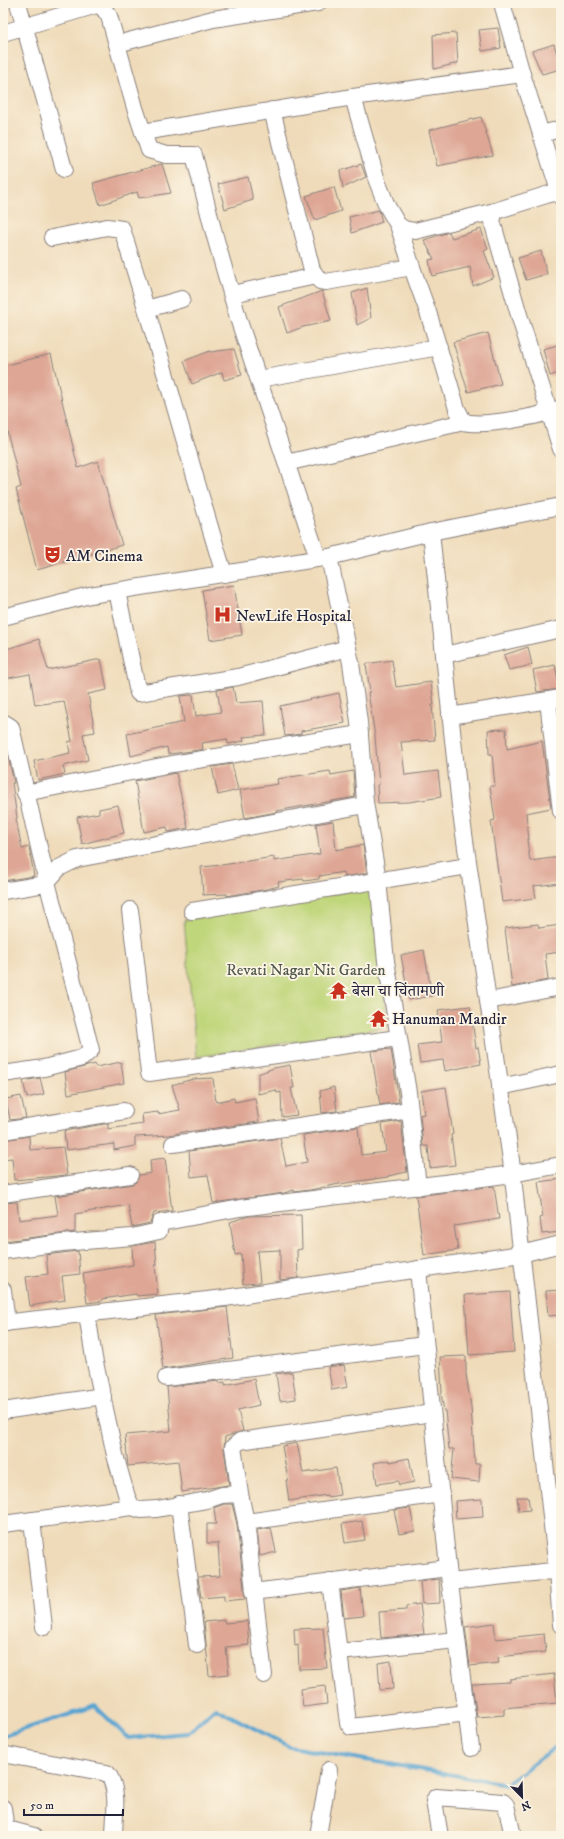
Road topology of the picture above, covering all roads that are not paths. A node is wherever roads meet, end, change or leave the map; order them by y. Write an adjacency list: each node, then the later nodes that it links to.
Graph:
1 (18, 3): 5 (street)
2 (318, 3): 7 (street)
3 (502, 3): 8 (street)
4 (100, 4): 5 (street); 7 (street)
5 (24, 27): 6 (street); 14 (street)
6 (3, 33)
7 (117, 44): 12 (street)
8 (522, 74): 9 (street); 13 (street)
9 (353, 97): 10 (street); 17 (street)
10 (272, 110): 12 (street); 20 (street)
11 (561, 129): 13 (street)
12 (143, 132): 21 (street)
13 (541, 134): 15 (street)
14 (64, 169)
15 (560, 194): 16 (street)
16 (495, 211): 17 (street); 26 (street)
17 (398, 225): 19 (street)
18 (52, 238): 23 (street)
19 (412, 267): 20 (street); 24 (street)
20 (316, 276): 21 (street)
21 (232, 294): 25 (street)
22 (182, 298): 23 (street)
23 (147, 309): 33 (street)
24 (439, 347): 25 (street); 27 (street)
25 (259, 379): 29 (street)
26 (555, 410): 27 (street); 28 (street)
27 (464, 422): 29 (street)
28 (561, 449)
29 (286, 463): 32 (street)
30 (561, 506): 31 (street)
31 (431, 532): 32 (street); 38 (street)
32 (324, 558): 33 (street); 37 (street)
33 (224, 574): 34 (street)
34 (117, 591): 35 (street); 37 (street)
35 (3, 617)
36 (561, 629): 38 (street)
37 (348, 648): 42 (street)
38 (444, 655): 40 (street)
39 (554, 699): 40 (street); 45 (street)
40 (450, 716): 46 (street)
41 (3, 722): 43 (street)
42 (360, 734): 43 (street); 44 (street)
43 (25, 793): 48 (street)
44 (365, 805): 47 (street); 48 (street)
45 (561, 811)
46 (468, 866): 47 (street); 53 (street)
47 (378, 880): 51 (street); 54 (street)
48 (47, 882): 49 (street); 55 (street)
49 (3, 891)
50 (130, 910): 54 (street)
51 (192, 911)
52 (561, 987): 53 (street)
53 (488, 1001): 57 (street)
54 (398, 1038): 58 (street)
55 (3, 1074)
56 (561, 1074): 57 (street)
57 (500, 1087): 64 (street)
58 (410, 1110): 61 (street); 65 (street)
59 (124, 1111): 60 (street)
60 (3, 1131)
61 (173, 1144)
62 (561, 1165): 64 (street)
63 (130, 1174): 66 (street)
64 (512, 1174): 65 (street); 69 (street)
65 (418, 1187): 68 (street)
66 (3, 1194)
67 (561, 1244): 69 (street)
68 (3, 1250)
69 (521, 1254): 70 (street); 86 (street)
70 (418, 1269): 72 (street); 74 (street)
71 (3, 1290): 73 (street)
72 (87, 1314): 73 (street); 76 (street)
73 (5, 1323)
74 (425, 1345): 75 (street); 78 (street)
75 (166, 1378)
76 (103, 1396): 77 (street); 82 (street)
77 (3, 1411)
78 (432, 1413): 79 (street); 80 (street)
79 (240, 1494): 81 (street); 84 (street)
80 (440, 1494): 84 (street); 87 (street)
81 (179, 1504): 82 (street); 93 (street)
82 (132, 1506): 83 (street)
83 (32, 1520): 85 (street); 91 (street)
84 (246, 1522): 89 (street)
85 (3, 1524)
86 (559, 1570): 87 (street); 90 (street)
87 (449, 1575): 88 (street); 92 (street)
88 (330, 1582): 89 (street); 94 (street)
89 (253, 1592): 95 (street)
90 (561, 1625)
91 (44, 1627)
92 (457, 1640): 94 (street); 96 (street)
93 (197, 1645)
94 (339, 1652): 96 (street)
95 (264, 1675)
96 (467, 1713): 97 (street)
97 (471, 1748)
98 (3, 1756): 103 (street)
99 (330, 1770): 104 (street)
100 (3, 1808): 101 (street)
101 (6, 1834): 102 (street)
102 (34, 1836)
103 (114, 1836)
104 (318, 1836)
105 (440, 1836): 106 (street)
106 (514, 1836)

